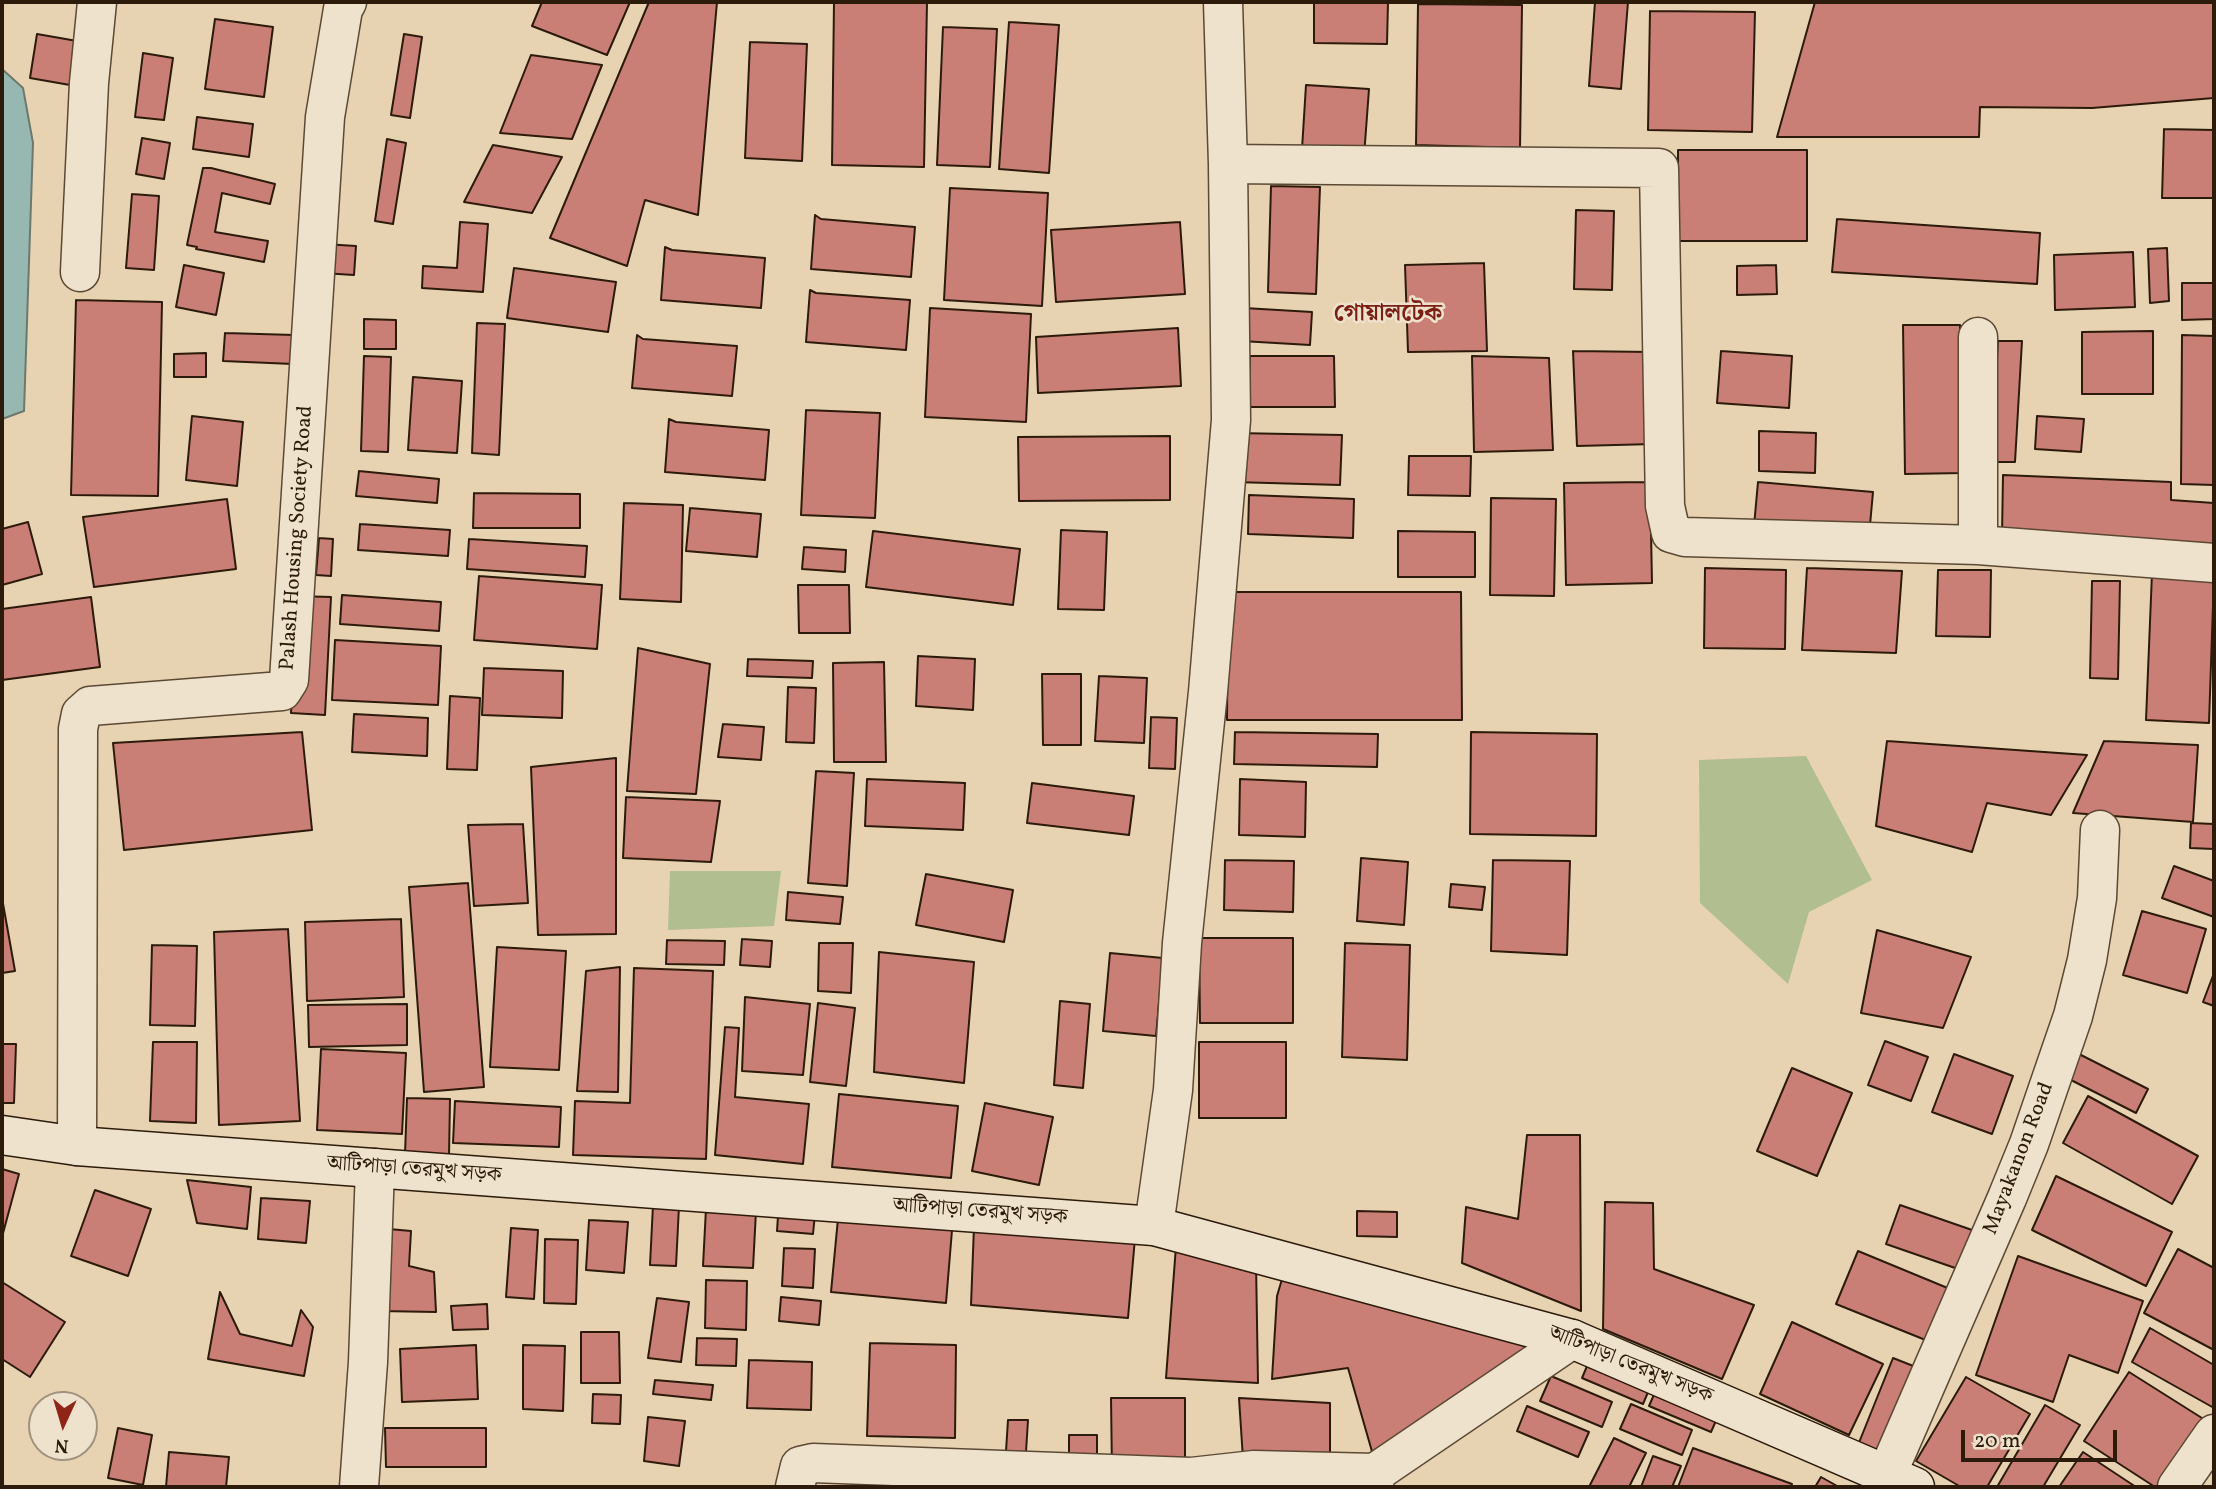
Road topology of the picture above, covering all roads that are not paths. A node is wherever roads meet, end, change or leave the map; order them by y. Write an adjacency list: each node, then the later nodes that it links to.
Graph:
1 (96, 2): 5 (street)
2 (347, 2): 11 (street, Palash Housing Society Road)
3 (1223, 2): 4 (street)
4 (1228, 164): 7 (street); 13 (street)
5 (80, 272)
6 (1978, 337): 7 (street)
7 (1978, 545): 8 (street)
8 (2214, 564)
9 (2100, 830): 17 (street, Mayakanon Road)
10 (2, 1135): 11 (street, আটিপাড়া তেরমুখ সড়ক)
11 (77, 1146): 12 (street, আটিপাড়া তেরমুখ সড়ক)
12 (375, 1168): 13 (street, আটিপাড়া তেরমুখ সড়ক); 18 (street)
13 (1154, 1226): 14 (street, আটিপাড়া তেরমুখ সড়ক)
14 (1572, 1339): 16 (street); 17 (street, আটিপাড়া তেরমুখ সড়ক)
15 (2214, 1434): 20 (street)
16 (1375, 1480): 19 (street)
17 (1901, 1480)
18 (359, 1487)
19 (795, 1487)
20 (2177, 1487)

